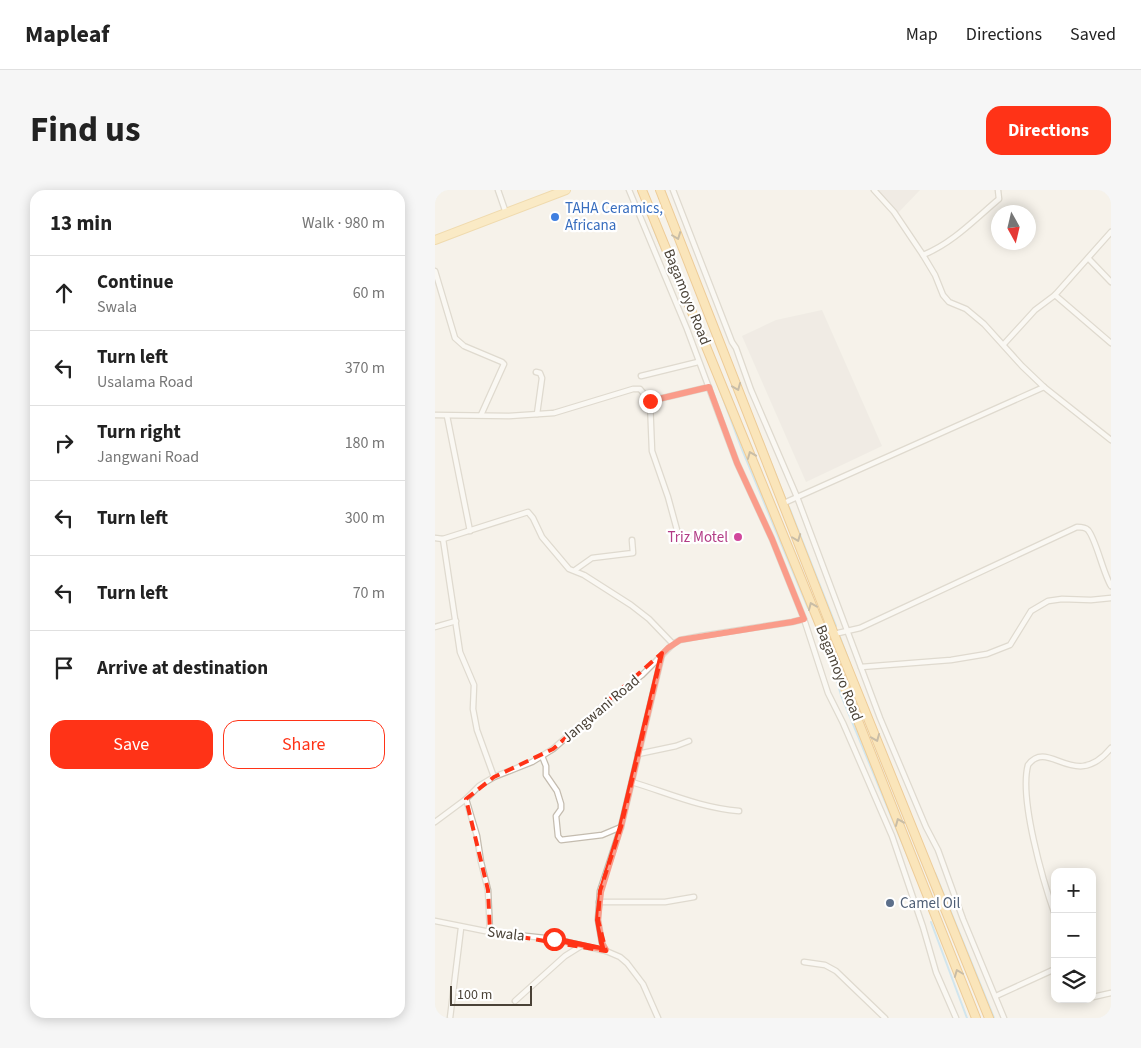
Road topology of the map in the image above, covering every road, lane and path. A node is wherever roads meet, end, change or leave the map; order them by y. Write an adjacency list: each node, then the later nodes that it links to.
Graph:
1 (498, 190): 9 (street)
2 (566, 190): 9 (main road)
3 (629, 190): 19 (street)
4 (642, 190): 76 (highway, Bagamoyo Road, one-way to 4)
5 (660, 190): 31 (highway, Bagamoyo Road, one-way to 31)
6 (673, 190): 30 (street)
7 (874, 190): 12 (street)
8 (997, 190): 12 (street)
9 (506, 213): 11 (main road)
10 (1110, 235): 13 (street)
11 (435, 240)
12 (923, 255): 18 (street)
13 (1089, 259): 15 (street); 16 (street)
14 (435, 270): 27 (street)
15 (1111, 282)
16 (1055, 295): 17 (street); 18 (street)
17 (1111, 343)
18 (1004, 344): 23 (street)
19 (699, 362): 21 (street); 22 (street)
20 (536, 372): 25 (street)
21 (641, 376)
22 (709, 387): 24 (street); 40 (street)
23 (1044, 387): 29 (street); 30 (street)
24 (650, 401): 25 (street); 36 (street)
25 (537, 414): 27 (street)
26 (435, 415): 28 (street)
27 (481, 415): 28 (street)
28 (447, 416): 32 (street)
29 (1111, 440)
30 (797, 497): 31 (street); 43 (street)
31 (784, 503): 44 (highway, Bagamoyo Road, one-way to 44)
32 (470, 531): 34 (street); 37 (street)
33 (435, 538): 34 (street)
34 (443, 540): 41 (street)
35 (633, 540): 37 (street)
36 (680, 541)
37 (575, 570): 45 (street)
38 (1111, 586): 43 (street)
39 (1111, 598): 47 (street)
40 (804, 619): 45 (street, Jangwani Road); 75 (street)
41 (455, 621): 42 (street); 52 (street)
42 (435, 627)
43 (848, 631): 44 (street); 47 (street)
44 (834, 634): 77 (highway, Bagamoyo Road, one-way to 77)
45 (673, 644): 46 (street, Jangwani Road)
46 (662, 654): 50 (street); 51 (street, Jangwani Road)
47 (861, 667): 69 (street)
48 (689, 740): 50 (street)
49 (1111, 748): 60 (street)
50 (638, 754): 53 (street)
51 (542, 756): 52 (street, Jangwani Road); 57 (street)
52 (495, 777): 54 (street, Jangwani Road)
53 (632, 782): 55 (street); 57 (street)
54 (466, 798): 56 (street, Jangwani Road); 63 (street)
55 (739, 811)
56 (435, 822)
57 (621, 827): 59 (street)
58 (694, 897): 59 (street)
59 (599, 902): 65 (street)
60 (1054, 913)
61 (435, 922): 62 (street, Swala)
62 (461, 928): 63 (street, Swala); 72 (street)
63 (490, 932): 64 (street, Swala)
64 (581, 946): 65 (street, Swala); 71 (street)
65 (606, 950): 73 (street)
66 (804, 962): 74 (street)
67 (1051, 971): 69 (street)
68 (1111, 993): 70 (street)
69 (996, 996): 78 (street)
70 (1096, 996)
71 (515, 1001)
72 (451, 1018)
73 (658, 1018)
74 (885, 1018)
75 (957, 1018)
76 (976, 1018)
77 (989, 1018)
78 (1004, 1018)

